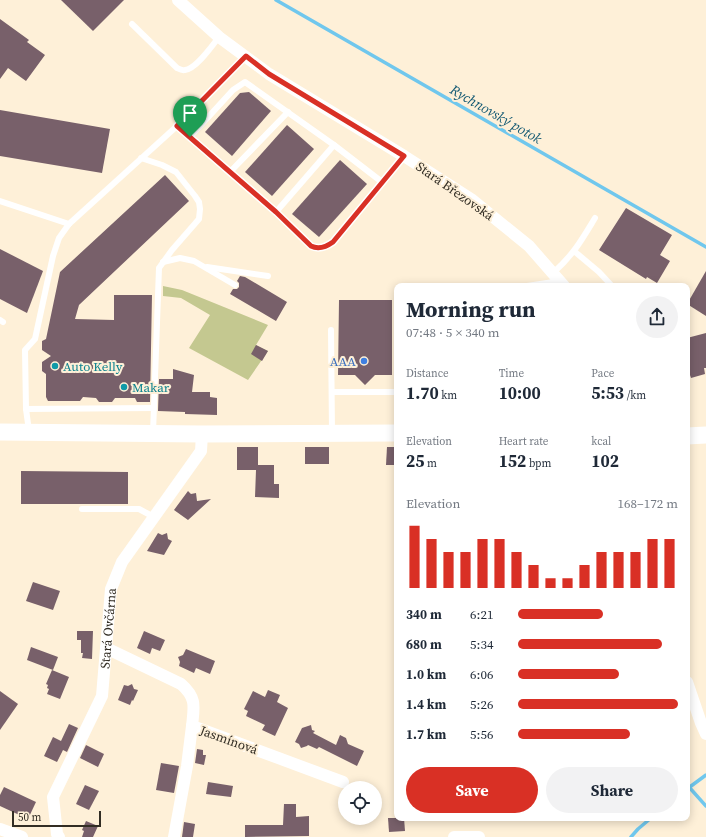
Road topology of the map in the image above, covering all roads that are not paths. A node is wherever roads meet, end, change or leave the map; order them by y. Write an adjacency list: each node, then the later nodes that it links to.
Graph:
1 (178, 0): 3 (street, Stará Březovská)
2 (132, 24): 3 (lane)
3 (219, 38): 4 (street, Stará Březovská)
4 (246, 56): 6 (lane); 9 (street, Stará Březovská)
5 (288, 112): 7 (lane); 8 (lane); 11 (lane)
6 (177, 126): 7 (lane); 10 (lane)
7 (190, 137): 11 (lane)
8 (334, 145): 12 (lane); 14 (lane)
9 (404, 156): 12 (lane); 21 (street, Stará Březovská)
10 (141, 158): 16 (lane); 18 (lane)
11 (230, 172): 14 (lane)
12 (382, 182): 14 (lane)
13 (0, 201): 16 (lane)
14 (276, 212)
15 (595, 218): 17 (lane)
16 (70, 224): 29 (lane)
17 (574, 251): 21 (lane); 23 (lane)
18 (163, 262): 19 (lane); 28 (lane)
19 (204, 267): 20 (lane); 24 (lane)
20 (268, 276)
21 (559, 280): 22 (lane)
22 (543, 283)
23 (609, 283)
24 (235, 285)
25 (332, 330): 26 (lane)
26 (332, 392): 27 (lane); 32 (lane)
27 (394, 392)
28 (153, 408): 29 (lane); 34 (lane)
29 (26, 409): 31 (lane)
30 (0, 432): 31 (main road)
31 (29, 432): 34 (main road)
32 (332, 433): 33 (main road); 35 (main road)
33 (394, 433)
34 (153, 434): 35 (main road)
35 (202, 434): 39 (street, Stará Ovčárna)
36 (706, 435): 37 (main road)
37 (690, 436)
38 (82, 509): 39 (lane)
39 (154, 517): 40 (street, Stará Ovčárna)
40 (106, 648): 42 (street, Jasmínová); 47 (street, Stará Ovčárna)
41 (690, 691): 43 (street)
42 (192, 726): 44 (street, Jasmínová); 48 (street)
43 (706, 734)
44 (340, 781)
45 (0, 828): 46 (street)
46 (22, 837)
47 (59, 837)
48 (174, 837)
49 (454, 837): 50 (street)
50 (479, 837)

